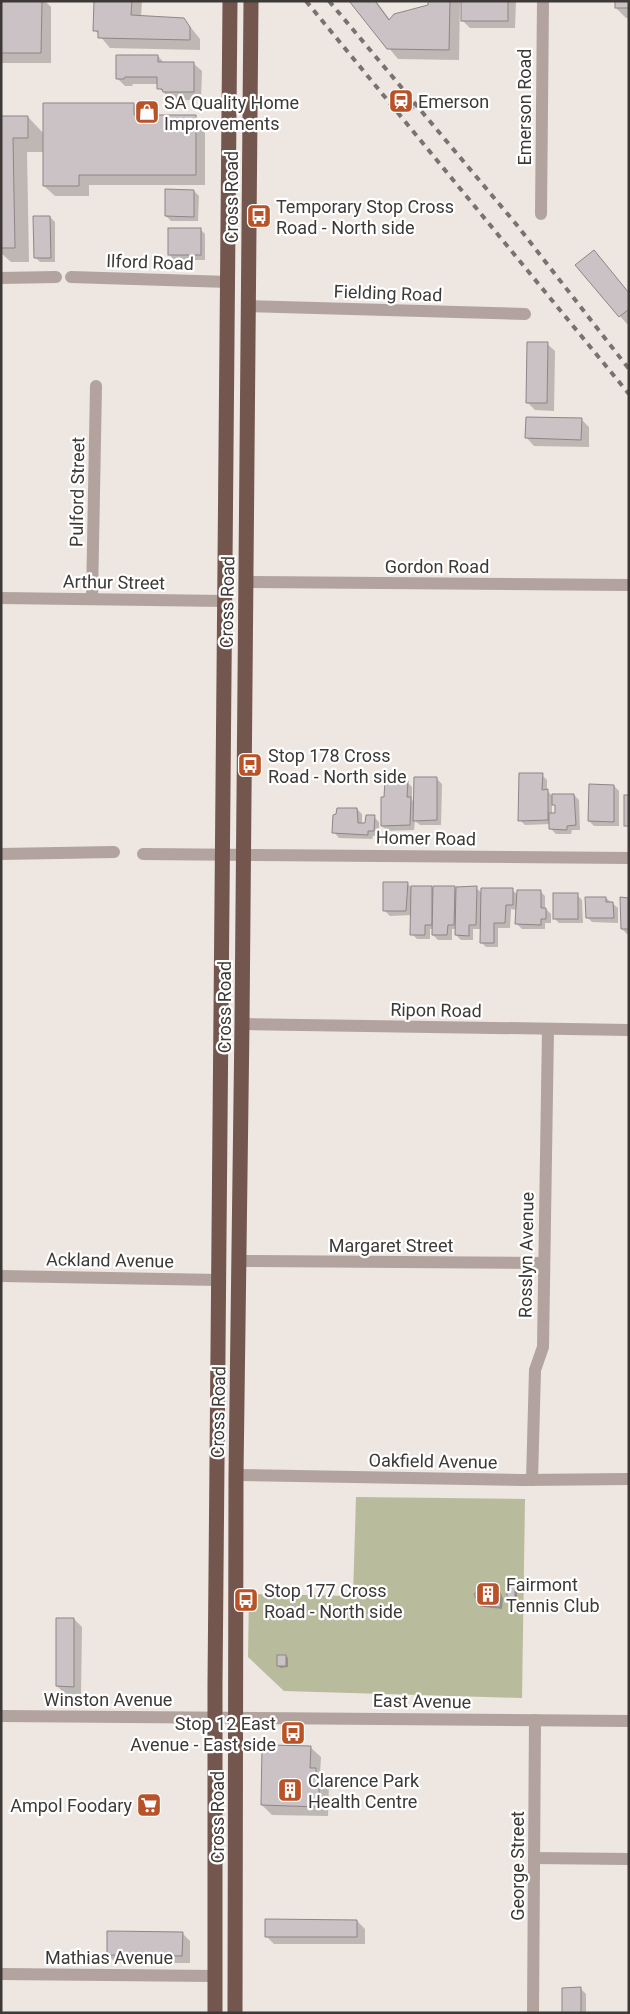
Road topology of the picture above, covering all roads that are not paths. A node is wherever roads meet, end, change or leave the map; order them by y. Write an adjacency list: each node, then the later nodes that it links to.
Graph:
1 (223, 1): 5 (highway)
2 (230, 1): 5 (highway, Cross Road)
3 (251, 1): 11 (highway, Cross Road)
4 (543, 1): 6 (street, Emerson Road)
5 (230, 26): 10 (highway, Cross Road)
6 (541, 214)
7 (71, 277): 10 (street, Ilford Road)
8 (1, 278): 9 (street)
9 (56, 278)
10 (229, 282): 11 (highway); 18 (highway, Cross Road)
11 (249, 306): 12 (street, Fielding Road); 14 (highway, Cross Road)
12 (525, 314)
13 (96, 386): 17 (street, Pulford Street)
14 (246, 582): 15 (street, Gordon Road); 18 (highway); 23 (highway, Cross Road)
15 (629, 585)
16 (1, 598): 17 (street, Arthur Street)
17 (92, 599): 18 (street, Arthur Street)
18 (226, 601): 22 (highway, Cross Road)
19 (114, 852): 20 (street)
20 (1, 854)
21 (144, 854): 22 (street, Homer Road)
22 (223, 854): 23 (street, Homer Road); 25 (highway, Cross Road)
23 (243, 854): 24 (street, Homer Road); 26 (highway, Cross Road)
24 (629, 858)
25 (221, 1024): 26 (highway); 29 (highway, Cross Road)
26 (242, 1024): 27 (street, Ripon Road); 30 (highway, Cross Road)
27 (548, 1029): 28 (street, Ripon Road); 31 (street, Rosslyn Avenue)
28 (629, 1030)
29 (219, 1243): 30 (highway); 33 (highway, Cross Road)
30 (239, 1261): 31 (street, Margaret Street); 33 (highway); 34 (highway, Cross Road)
31 (544, 1263): 38 (street, Rosslyn Avenue)
32 (1, 1276): 33 (street, Ackland Avenue)
33 (218, 1280): 34 (highway); 35 (highway, Cross Road)
34 (239, 1293): 36 (highway, Cross Road)
35 (217, 1474): 36 (highway); 40 (highway, Cross Road)
36 (236, 1475): 38 (street, Oakfield Avenue); 41 (highway, Cross Road)
37 (629, 1479): 38 (street, Oakfield Avenue)
38 (532, 1480)
39 (1, 1716): 40 (street, Winston Avenue)
40 (215, 1717): 41 (street, East Avenue); 47 (highway, Cross Road)
41 (236, 1717): 42 (street, East Avenue); 48 (highway, Cross Road)
42 (535, 1720): 43 (street, East Avenue); 44 (street, George Street)
43 (629, 1721)
44 (534, 1858): 45 (street); 51 (street, George Street)
45 (629, 1859)
46 (1, 1974): 47 (street, Mathias Avenue)
47 (216, 1976): 48 (highway); 49 (highway, Cross Road)
48 (235, 1976): 50 (highway, Cross Road)
49 (215, 2013)
50 (235, 2013)
51 (533, 2013)

